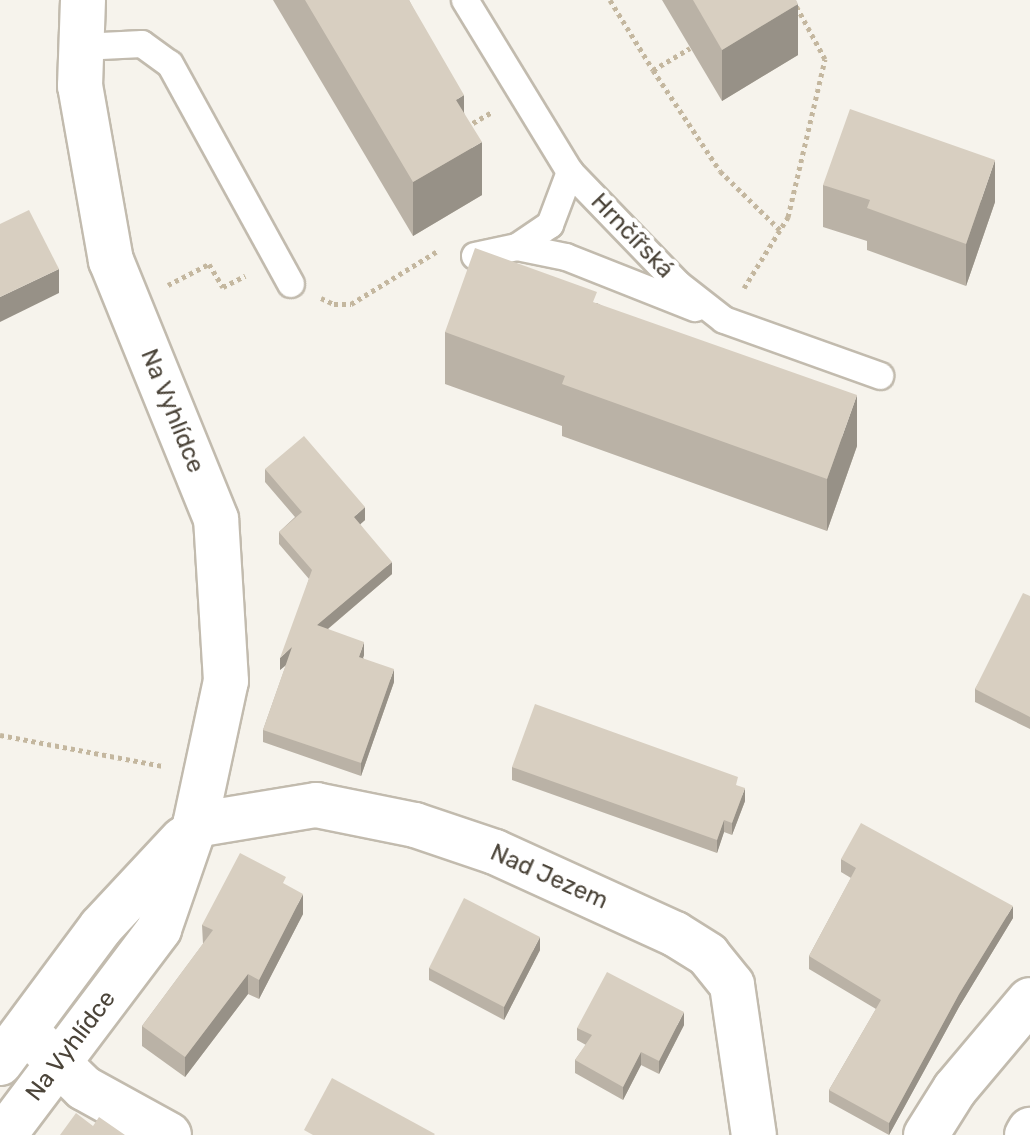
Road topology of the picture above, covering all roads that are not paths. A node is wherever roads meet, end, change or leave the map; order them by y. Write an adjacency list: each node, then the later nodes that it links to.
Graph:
1 (83, 0): 3 (street, Na Vyhlídce)
2 (465, 0): 4 (lane, Hrnčířská)
3 (81, 47): 7 (lane); 10 (street, Na Vyhlídce)
4 (570, 172): 5 (lane); 8 (lane, Hrnčířská)
5 (517, 247): 6 (lane); 8 (lane)
6 (475, 256)
7 (291, 284)
8 (722, 319): 9 (lane, Hrnčířská)
9 (880, 376)
10 (195, 825): 12 (street, Na Vyhlídce); 14 (street, Na Vyhlídce); 18 (street, Nad Jezem)
11 (1030, 1000): 19 (street)
12 (26, 1029): 13 (street, Na Vyhlídce); 14 (street)
13 (0, 1063)
14 (58, 1064): 16 (street, Na Vyhlídce); 17 (street)
15 (1030, 1130): 20 (street)
16 (4, 1135)
17 (169, 1135)
18 (754, 1135)
19 (926, 1135)
20 (1027, 1135)

